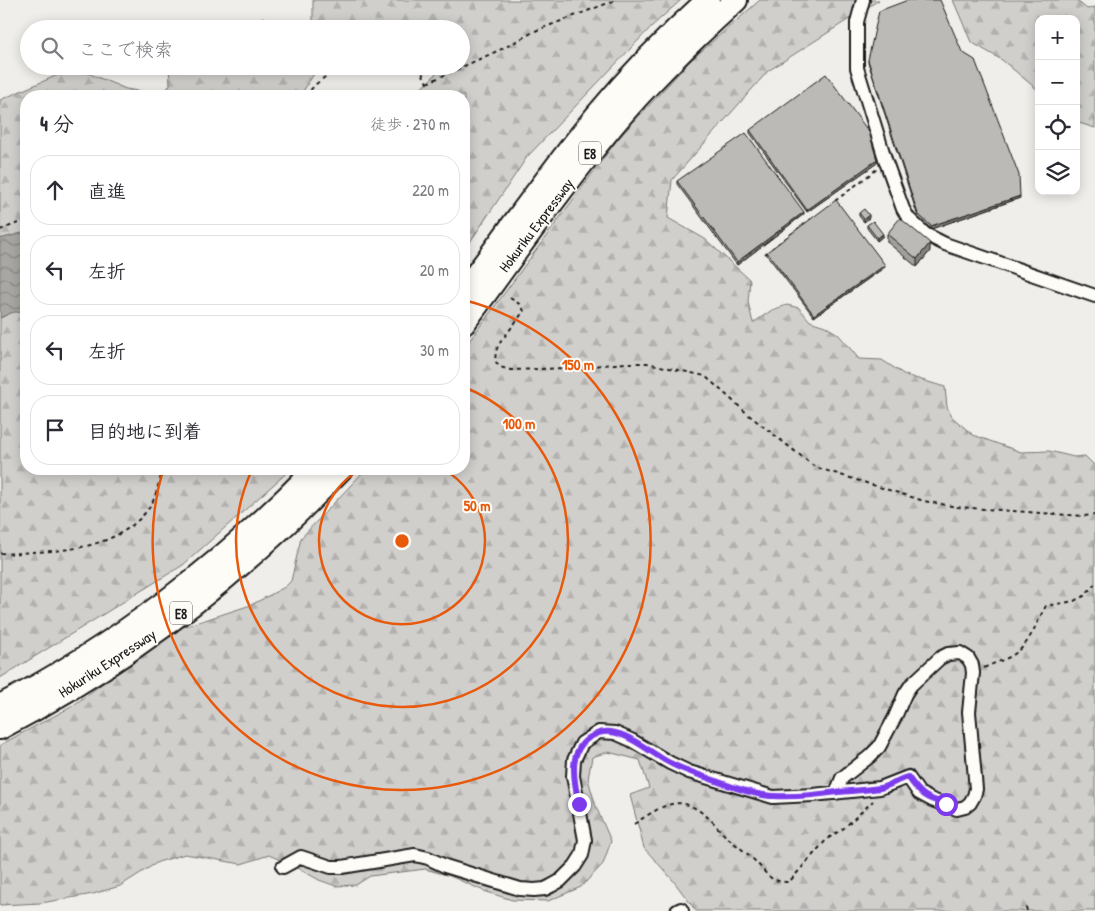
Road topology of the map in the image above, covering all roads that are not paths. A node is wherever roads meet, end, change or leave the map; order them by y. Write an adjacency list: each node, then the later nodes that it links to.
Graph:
1 (708, 0): 4 (highway, Hokuriku Expressway / E8)
2 (736, 0): 6 (highway, Hokuriku Expressway / E8)
3 (863, 0): 5 (street)
4 (470, 283)
5 (1095, 296)
6 (470, 315)
7 (309, 475): 9 (highway, Hokuriku Expressway / E8)
8 (335, 475): 10 (highway, Hokuriku Expressway / E8)
9 (0, 706)
10 (0, 728)
11 (836, 793): 11 (street); 12 (street)
12 (283, 867)
13 (677, 911): 14 (street)
14 (682, 911)

